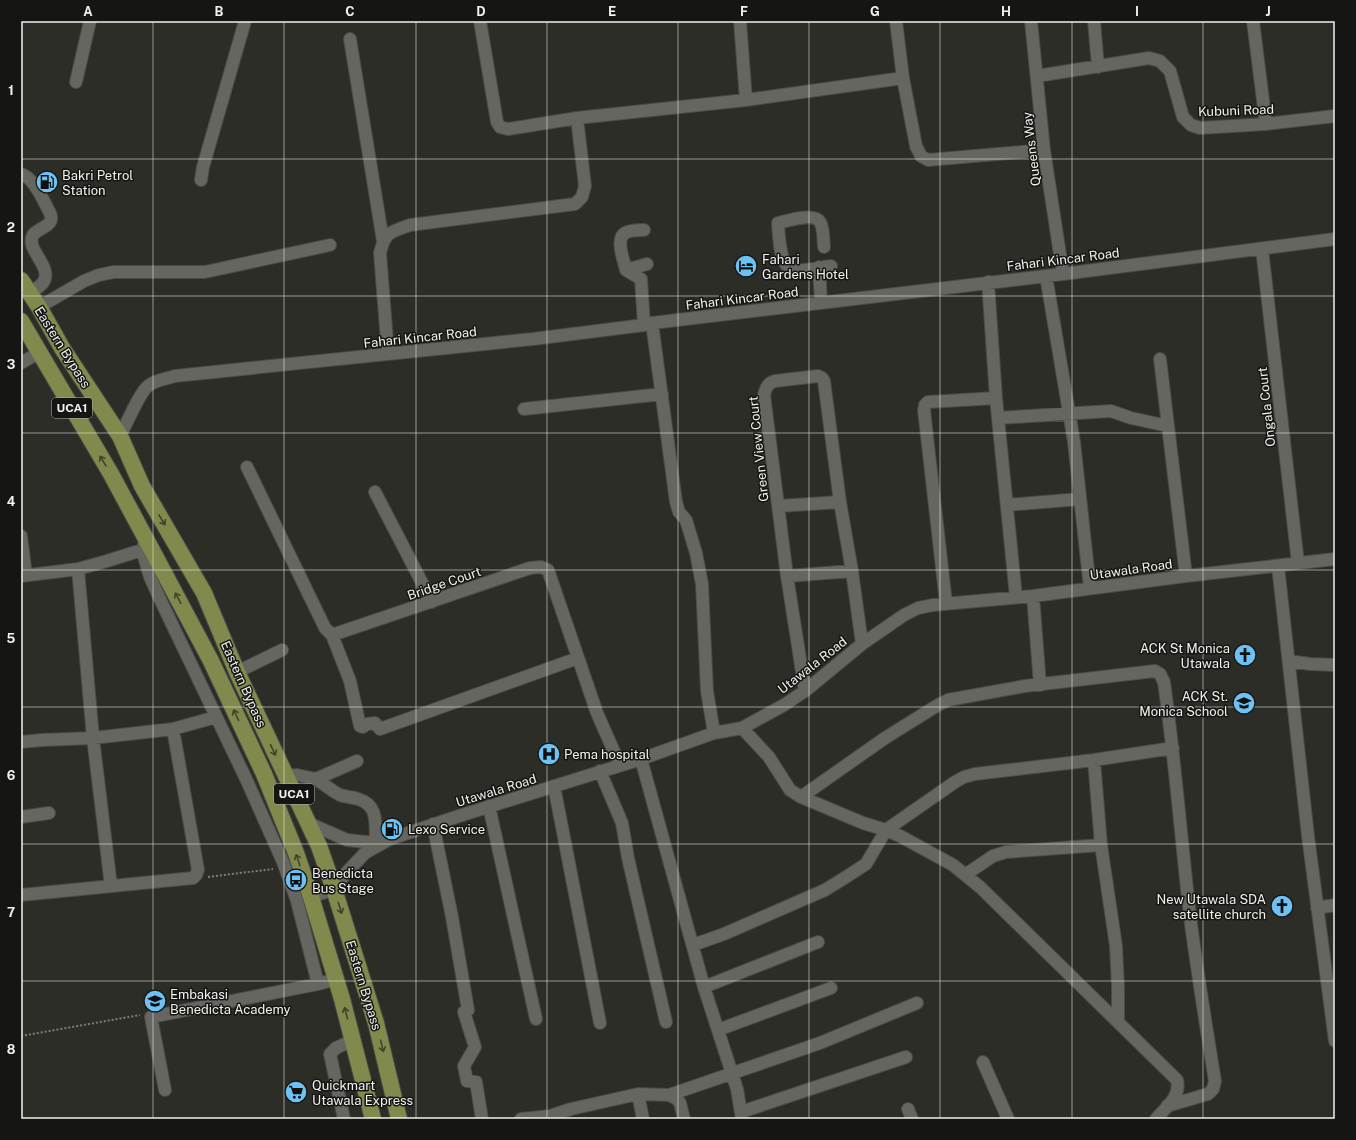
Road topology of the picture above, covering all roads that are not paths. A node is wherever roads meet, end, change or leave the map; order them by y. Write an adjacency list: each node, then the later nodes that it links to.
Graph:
1 (245, 21): 20 (street)
2 (480, 21): 16 (street)
3 (740, 21): 14 (street)
4 (896, 21): 12 (street)
5 (1031, 21): 11 (street, Queens Way)
6 (1094, 21): 10 (street)
7 (1253, 21): 17 (street)
8 (86, 22): 13 (street)
9 (350, 39): 23 (street)
10 (1098, 67): 11 (street, Kubuni Road); 17 (street, Kubuni Road)
11 (1037, 76): 18 (street, Queens Way)
12 (903, 78): 14 (street); 18 (street)
13 (76, 82)
14 (746, 100): 16 (street)
15 (1335, 116): 17 (street, Kubuni Road)
16 (577, 118): 23 (street)
17 (1266, 124)
18 (1044, 150): 29 (street, Queens Way)
19 (21, 174): 33 (street)
20 (201, 180)
21 (644, 230): 28 (street)
22 (1335, 239): 26 (street, Fahari Kincar Road)
23 (383, 241): 39 (street)
24 (330, 245): 35 (street)
25 (824, 246): 34 (street)
26 (1262, 249): 29 (street, Fahari Kincar Road); 60 (street, Ongala Court)
27 (647, 264): 28 (street)
28 (626, 270): 37 (street)
29 (1063, 274): 30 (street, Fahari Kincar Road)
30 (1046, 276): 32 (street, Fahari Kincar Road); 47 (street)
31 (21, 280): 33 (main road, Eastern Bypass / UCA1)
32 (988, 282): 34 (street, Fahari Kincar Road); 43 (street)
33 (29, 293): 35 (main road, Eastern Bypass / UCA1)
34 (821, 302): 37 (street, Fahari Kincar Road)
35 (39, 307): 44 (main road, Eastern Bypass / UCA1)
36 (21, 321): 38 (main road, Eastern Bypass / UCA1)
37 (648, 324): 39 (street, Fahari Kincar Road); 42 (street)
38 (40, 352): 41 (street); 46 (main road, Eastern Bypass / UCA1)
39 (388, 354): 50 (street, Fahari Kincar Road)
40 (1160, 359): 49 (street)
41 (21, 363)
42 (662, 394): 45 (street); 86 (street)
43 (996, 398): 48 (street); 71 (street)
44 (96, 399): 46 (main road); 50 (main road, Eastern Bypass / UCA1)
45 (524, 409)
46 (74, 412): 58 (main road, Eastern Bypass / UCA1, one-way to 46)
47 (1069, 414): 48 (street); 49 (street); 53 (street)
48 (998, 418): 55 (street)
49 (1168, 426): 66 (street)
50 (120, 436): 80 (main road, Eastern Bypass / UCA1, one-way to 80)
51 (247, 467): 72 (street)
52 (375, 492): 70 (street)
53 (1080, 499): 55 (street); 67 (street)
54 (840, 502): 56 (street); 56 (street, Green View Court); 63 (street, Green View Court)
55 (1007, 505): 69 (street)
56 (779, 506): 65 (street, Green View Court)
57 (21, 536): 64 (street)
58 (144, 544): 62 (street); 76 (main road, Eastern Bypass / UCA1, one-way to 58); 79 (street)
59 (1335, 559): 60 (street, Utawala Road)
60 (1298, 563): 61 (street, Utawala Road)
61 (1278, 566): 66 (street, Utawala Road); 77 (street)
62 (78, 569): 64 (street); 87 (street)
63 (852, 571): 65 (street); 73 (street, Green View Court)
64 (23, 575)
65 (787, 576): 82 (street, Green View Court)
66 (1186, 576): 67 (street, Utawala Road)
67 (1090, 588): 68 (street, Utawala Road)
68 (1033, 596): 69 (street, Utawala Road); 81 (street)
69 (1016, 597): 71 (street, Utawala Road)
70 (432, 602): 72 (street, Bridge Court); 75 (street, Bridge Court)
71 (946, 604): 73 (street, Utawala Road)
72 (332, 636): 75 (street)
73 (862, 644): 82 (street, Utawala Road)
74 (282, 650): 80 (street)
75 (578, 658): 93 (street, Bridge Court)
76 (211, 661): 79 (street); 111 (main road, Eastern Bypass / UCA1, one-way to 76)
77 (1289, 661): 78 (street); 113 (street)
78 (1335, 665)
79 (195, 672): 83 (street)
80 (237, 672): 95 (main road, Eastern Bypass / UCA1, one-way to 95)
81 (1040, 685): 89 (street); 98 (street)
82 (805, 692): 84 (street, Utawala Road)
83 (216, 717): 85 (street); 117 (street)
84 (742, 728): 86 (street, Utawala Road); 98 (street)
85 (173, 729): 87 (street); 108 (street)
86 (714, 733): 90 (street, Utawala Road)
87 (93, 738): 88 (street); 108 (street)
88 (21, 742)
89 (1173, 748): 91 (street); 134 (street)
90 (641, 759): 93 (street, Utawala Road); 115 (street)
91 (1094, 760): 104 (street); 106 (street)
92 (358, 761): 96 (street)
93 (620, 765): 94 (street, Utawala Road)
94 (600, 771): 97 (street, Utawala Road); 123 (street)
95 (286, 776): 96 (street); 102 (main road, Eastern Bypass / UCA1)
96 (316, 779): 105 (street)
97 (554, 786): 99 (street, Utawala Road); 124 (street)
98 (801, 797): 104 (street)
99 (489, 806): 103 (street, Utawala Road); 121 (street)
100 (49, 813): 101 (street)
101 (21, 817)
102 (308, 823): 105 (street); 109 (main road, Eastern Bypass / UCA1)
103 (433, 824): 105 (street, Utawala Road); 139 (street)
104 (886, 830): 107 (street); 115 (street)
105 (381, 842): 109 (street, Utawala Road)
106 (1101, 845): 107 (street); 122 (street)
107 (965, 875): 122 (street)
108 (111, 886): 110 (street)
109 (334, 889): 111 (street); 138 (main road, Eastern Bypass / UCA1, one-way to 138)
110 (21, 895)
111 (311, 897): 116 (main road, Eastern Bypass / UCA1)
112 (1335, 905): 113 (street)
113 (1317, 908): 127 (street)
114 (818, 942): 118 (street)
115 (693, 945): 118 (street)
116 (336, 979): 117 (street); 126 (main road, Eastern Bypass / UCA1, one-way to 116)
117 (318, 984): 131 (street)
118 (704, 987): 125 (street)
119 (831, 988): 125 (street)
120 (917, 1003): 130 (street)
121 (536, 1020)
122 (1118, 1021): 134 (street)
123 (666, 1022)
124 (600, 1023)
125 (718, 1030): 130 (street)
126 (353, 1040): 136 (street); 137 (main road, Eastern Bypass / UCA1)
127 (1335, 1041)
128 (906, 1057): 135 (street)
129 (984, 1062): 143 (street)
130 (732, 1074): 133 (street); 135 (street)
131 (165, 1090)
132 (638, 1094): 133 (street); 140 (street); 141 (street)
133 (669, 1096): 142 (street)
134 (1167, 1106): 144 (street)
135 (741, 1116)
136 (344, 1119)
137 (373, 1119)
138 (399, 1119)
139 (482, 1119)
140 (521, 1119)
141 (642, 1119)
142 (684, 1119)
143 (1008, 1119)
144 (1156, 1119)

